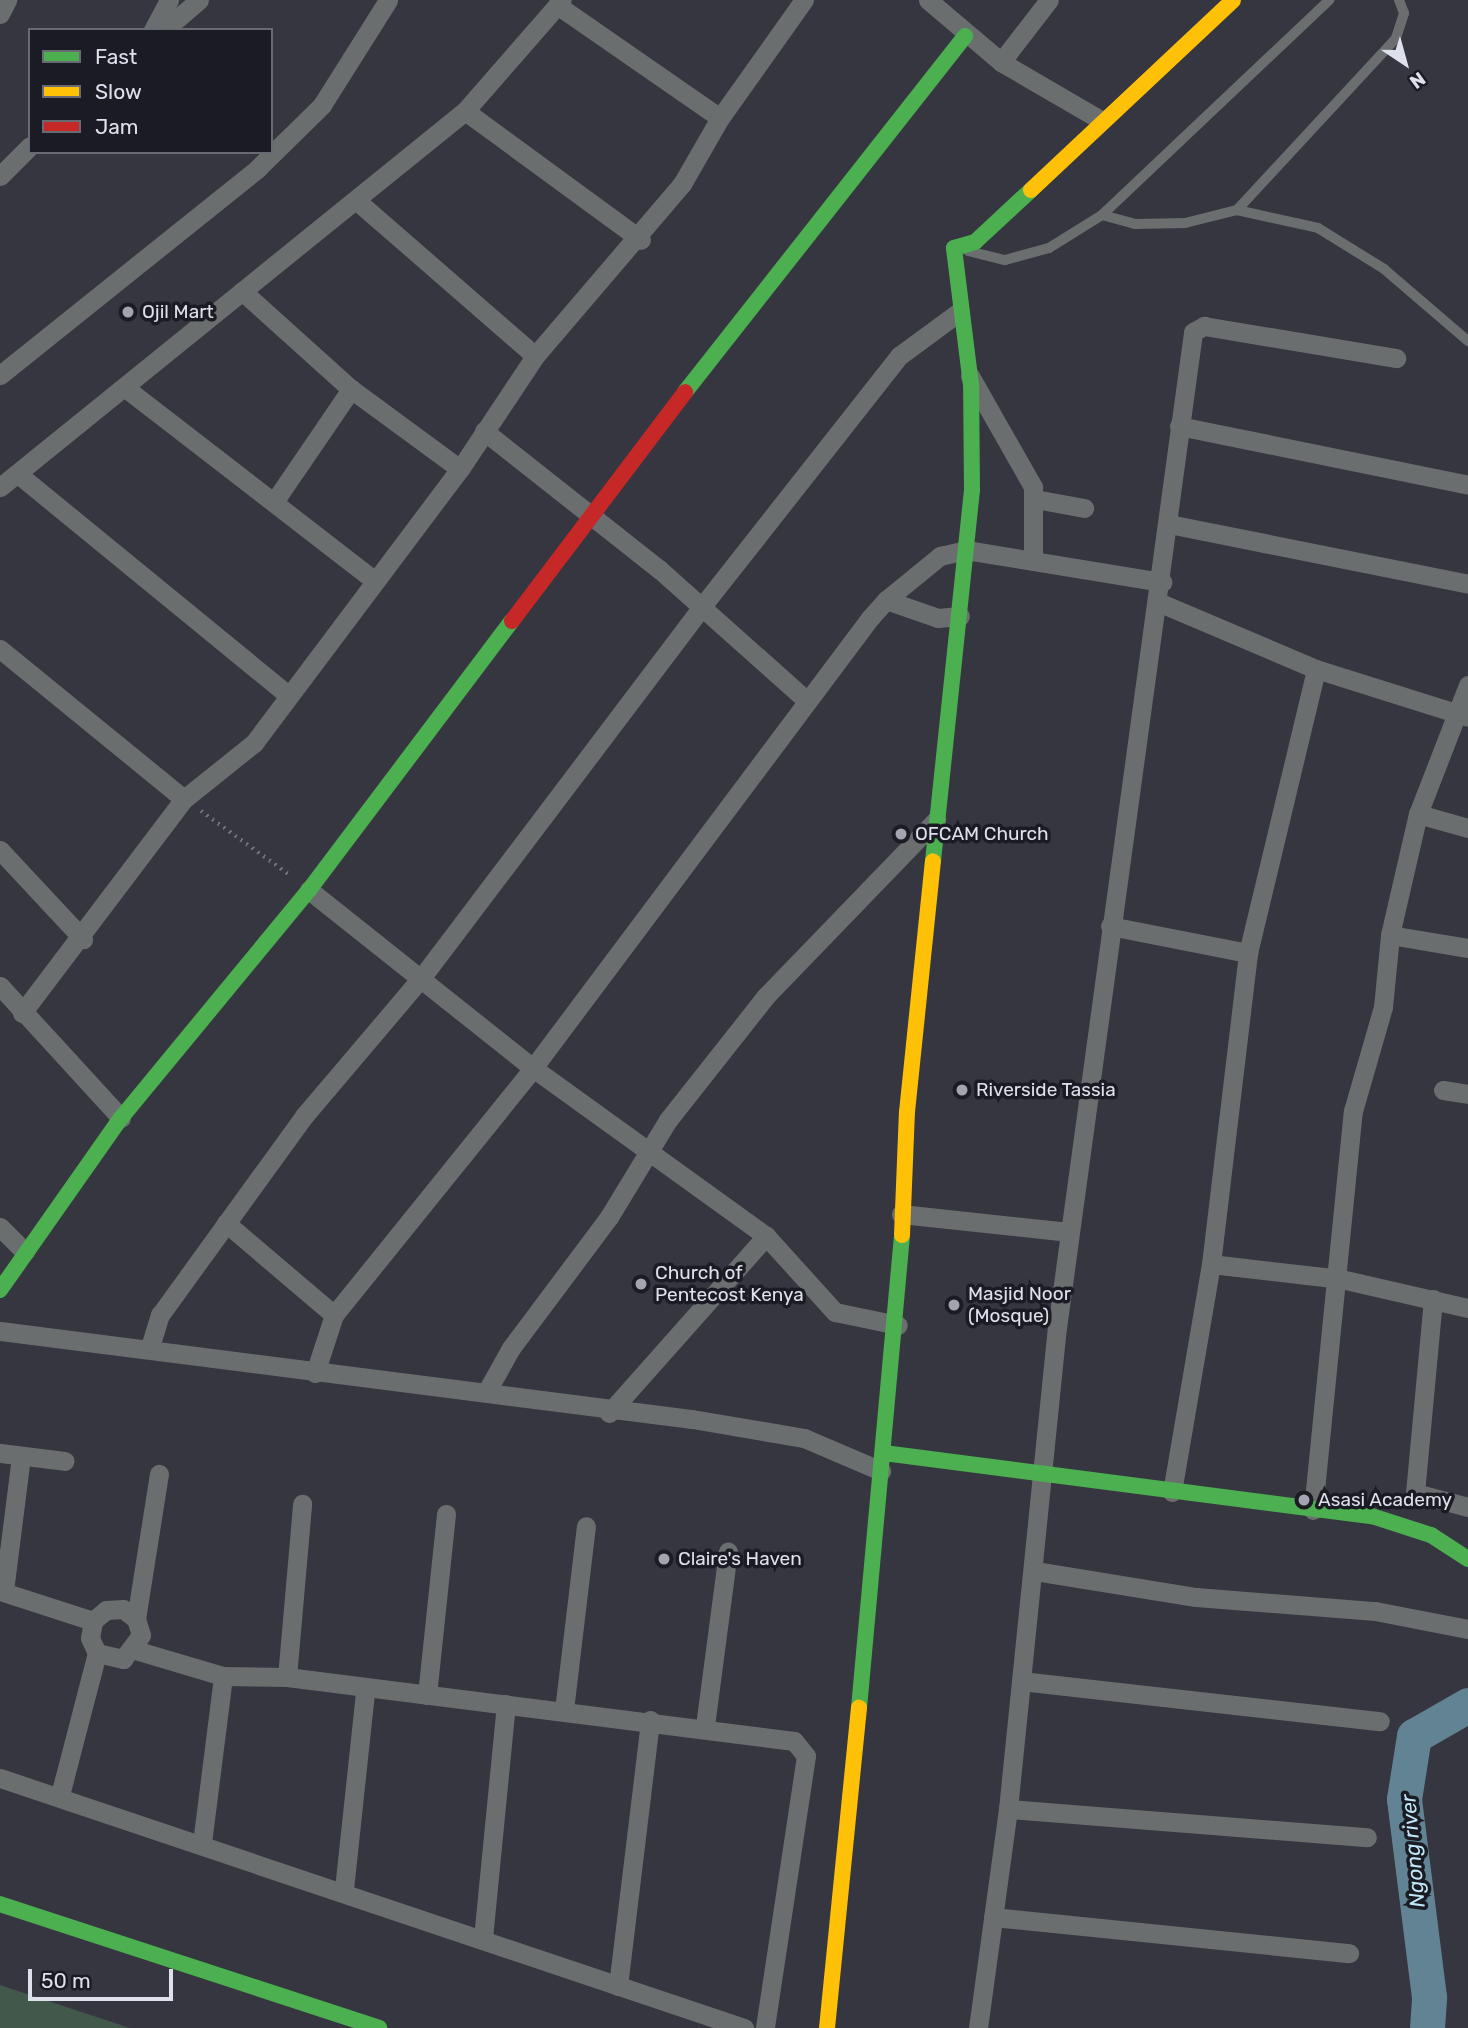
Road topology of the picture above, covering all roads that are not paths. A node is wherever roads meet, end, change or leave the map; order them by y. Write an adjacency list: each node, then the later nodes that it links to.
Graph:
1 (7, 0): 12 (street)
2 (169, 0): 13 (street)
3 (199, 0): 14 (street)
4 (388, 0): 21 (street)
5 (928, 0): 15 (street)
6 (1049, 0): 16 (street)
7 (1234, 0): 19 (street)
8 (1328, 0): 26 (lane)
9 (1399, 0): 25 (lane)
10 (560, 2): 17 (street); 18 (street)
11 (798, 2): 18 (street)
12 (0, 14)
13 (154, 28)
14 (166, 28)
15 (965, 36): 16 (street); 47 (street)
16 (1001, 62): 19 (street)
17 (466, 111): 24 (street); 27 (street)
18 (720, 118): 27 (street)
19 (1099, 119): 28 (street)
20 (28, 148): 23 (street)
21 (273, 153)
22 (272, 154): 34 (street)
23 (0, 176)
24 (357, 201): 29 (street); 32 (street)
25 (1237, 210): 26 (lane); 31 (lane)
26 (1102, 215): 28 (lane)
27 (641, 240): 32 (street)
28 (954, 248): 30 (street)
29 (242, 291): 36 (street); 37 (street)
30 (959, 312): 35 (street); 56 (street)
31 (1468, 341)
32 (535, 356): 39 (street)
33 (1396, 358): 38 (street)
34 (0, 375)
35 (969, 375): 44 (street); 49 (street)
36 (128, 390): 41 (street); 45 (street)
37 (351, 390): 40 (street); 45 (street)
38 (1179, 426): 42 (street); 48 (street)
39 (484, 431): 40 (street); 47 (street)
40 (460, 469): 51 (street)
41 (18, 474): 43 (street); 61 (street)
42 (1468, 485)
43 (0, 487)
44 (1035, 499): 46 (street); 50 (street)
45 (274, 502): 51 (street)
46 (1084, 508)
47 (592, 517): 56 (street); 69 (street)
48 (1169, 524): 52 (street); 53 (street)
49 (966, 550): 50 (street); 54 (street); 57 (street)
50 (1033, 561): 52 (street)
51 (374, 580): 61 (street)
52 (1162, 582): 55 (street)
53 (1468, 584)
54 (886, 600): 57 (street); 62 (street)
55 (1158, 602): 59 (street); 70 (street)
56 (699, 609): 62 (street); 75 (street)
57 (960, 616): 66 (street)
58 (0, 649): 64 (street)
59 (1316, 669): 63 (street); 74 (street)
60 (1468, 685): 63 (street)
61 (288, 695): 64 (street)
62 (806, 699): 78 (street)
63 (1462, 715): 65 (street)
64 (184, 799): 72 (street)
65 (1418, 814): 67 (street); 71 (street)
66 (936, 820): 82 (street); 83 (street)
67 (1468, 828)
68 (0, 850): 72 (street)
69 (309, 890): 75 (street); 81 (street)
70 (1110, 926): 74 (street); 86 (street)
71 (1390, 935): 73 (street); 90 (street)
72 (82, 939): 77 (street)
73 (1468, 948)
74 (1248, 953): 89 (street)
75 (422, 977): 78 (street); 84 (street)
76 (0, 986): 77 (street)
77 (22, 1013): 81 (street)
78 (533, 1068): 82 (street); 94 (street)
79 (1443, 1090): 80 (street)
80 (1468, 1094)
81 (121, 1118): 88 (street)
82 (645, 1152): 87 (street); 99 (street)
83 (901, 1214): 86 (street); 95 (street)
84 (226, 1223): 94 (street); 97 (street)
85 (0, 1227): 88 (street)
86 (1069, 1232): 106 (street)
87 (766, 1236): 95 (street); 100 (street)
88 (26, 1252): 91 (street)
89 (1211, 1264): 90 (street); 107 (street)
90 (1341, 1279): 92 (street); 110 (street)
91 (0, 1290)
92 (1433, 1298): 93 (street); 109 (street)
93 (1468, 1308)
94 (334, 1315): 98 (street)
95 (898, 1325): 104 (street)
96 (0, 1331): 97 (street)
97 (150, 1347): 98 (street)
98 (315, 1373): 99 (street)
99 (487, 1391): 100 (street)
100 (609, 1413): 104 (street)
101 (0, 1453): 102 (street)
102 (21, 1456): 103 (street); 116 (street)
103 (65, 1461)
104 (882, 1462): 106 (street); 147 (street)
105 (159, 1474): 117 (street)
106 (1042, 1475): 107 (street); 115 (street)
107 (1172, 1492): 110 (street)
108 (302, 1504): 123 (street)
109 (1468, 1507)
110 (1312, 1510): 114 (street)
111 (446, 1514): 126 (street)
112 (586, 1526): 128 (street)
113 (728, 1552): 131 (street)
114 (1468, 1559)
115 (1035, 1571): 119 (street); 124 (street)
116 (2, 1591): 118 (street)
117 (136, 1619): 118 (street); 120 (street)
118 (93, 1621): 121 (street)
119 (1468, 1629)
120 (135, 1650): 121 (street); 122 (street)
121 (97, 1653): 133 (street)
122 (223, 1676): 123 (street); 136 (street)
123 (287, 1677): 125 (street)
124 (1021, 1681): 130 (street); 134 (street)
125 (365, 1691): 126 (street); 137 (street)
126 (427, 1695): 127 (street)
127 (506, 1704): 128 (street); 140 (street)
128 (564, 1710): 129 (street)
129 (650, 1720): 131 (street); 142 (street)
130 (1380, 1721)
131 (705, 1726): 146 (street)
132 (0, 1778): 133 (street)
133 (60, 1795): 136 (street)
134 (1008, 1810): 135 (street); 139 (street)
135 (1367, 1837)
136 (202, 1843): 137 (street)
137 (344, 1889): 140 (street)
138 (0, 1904): 144 (street)
139 (993, 1917): 141 (street); 143 (street)
140 (483, 1938): 142 (street)
141 (1349, 1953)
142 (618, 1986): 145 (street)
143 (983, 2027)
144 (379, 2028)
145 (744, 2028)
146 (765, 2028)
147 (827, 2028)

